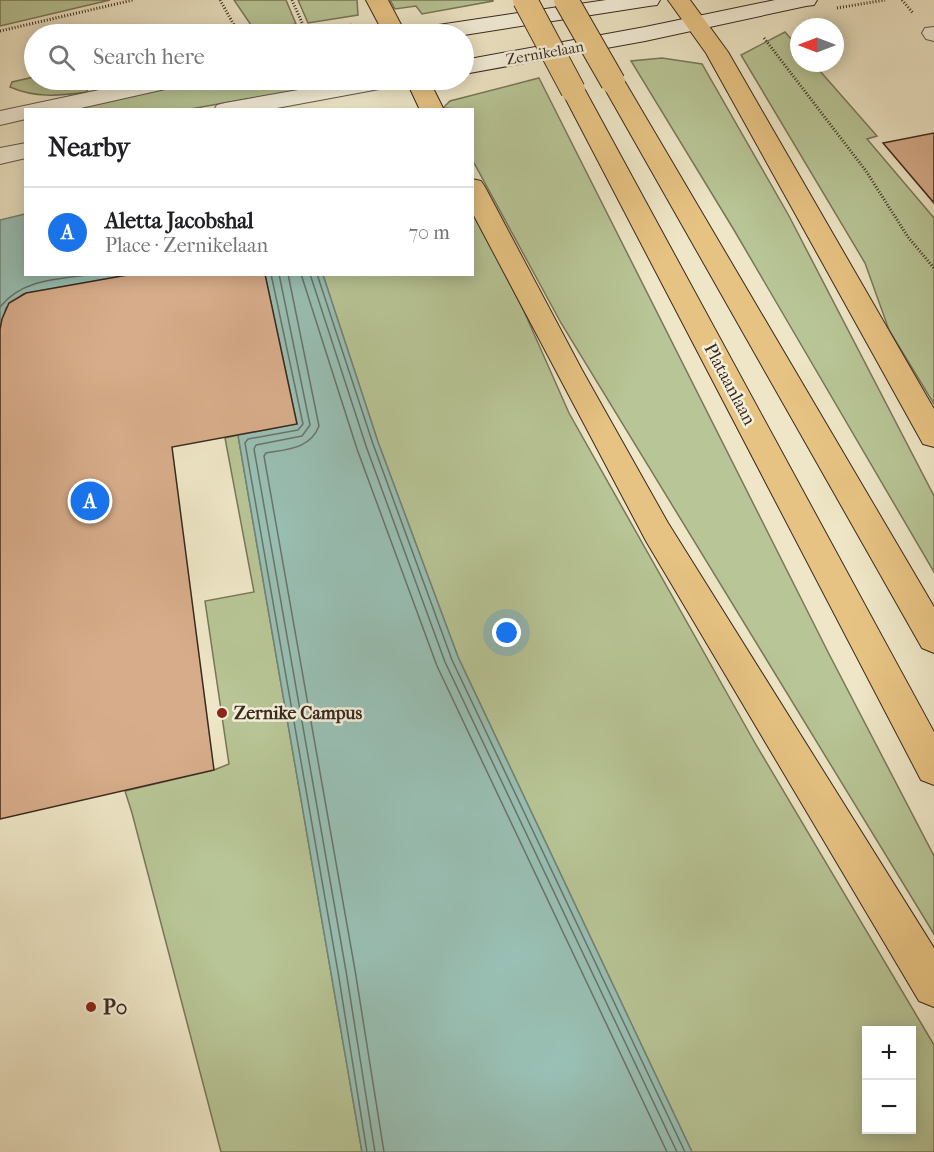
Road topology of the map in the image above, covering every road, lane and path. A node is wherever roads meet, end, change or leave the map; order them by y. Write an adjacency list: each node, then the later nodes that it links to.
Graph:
1 (133, 0): 10 (path)
2 (220, 0): 11 (path)
3 (292, 0): 12 (path)
4 (377, 0): 13 (highway)
5 (525, 0): 34 (highway, Plataanlaan, bridge)
6 (566, 0): 33 (highway, bridge)
7 (649, 0): 16 (main road)
8 (679, 0): 14 (highway)
9 (806, 0): 14 (main road, Zernikelaan)
10 (30, 24)
11 (233, 24)
12 (302, 24)
13 (390, 24)
14 (696, 24): 19 (main road, Zernikelaan); 32 (highway)
15 (24, 25): 17 (path)
16 (474, 26)
17 (0, 31)
18 (759, 31): 31 (path)
19 (474, 65)
20 (129, 90): 23 (main road)
21 (335, 90): 24 (main road)
22 (423, 90): 25 (highway)
23 (47, 108)
24 (236, 108)
25 (431, 108)
26 (24, 112): 27 (main road)
27 (0, 118)
28 (24, 150): 29 (main road)
29 (0, 156)
30 (474, 191): 35 (highway)
31 (934, 268)
32 (934, 436)
33 (934, 638)
34 (934, 768)
35 (934, 986)

